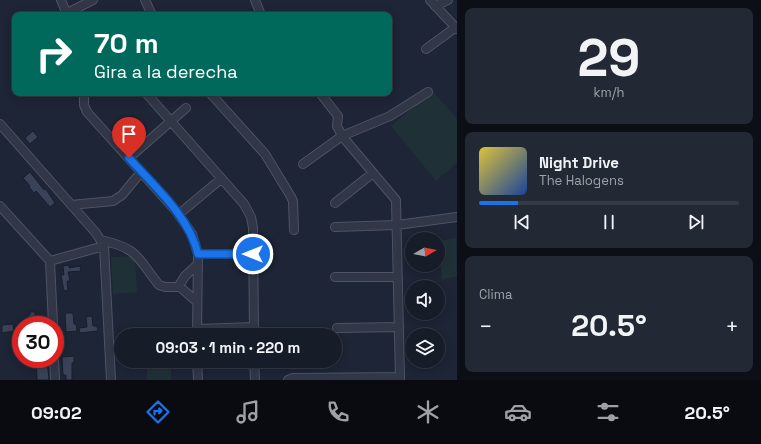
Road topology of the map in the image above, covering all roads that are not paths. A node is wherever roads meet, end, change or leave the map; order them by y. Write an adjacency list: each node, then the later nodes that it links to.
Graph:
1 (61, 0): 7 (street)
2 (93, 0): 8 (street)
3 (146, 0): 9 (street)
4 (255, 0): 10 (street)
5 (448, 0): 6 (street)
6 (432, 3): 11 (street)
7 (66, 12)
8 (71, 12)
9 (151, 12)
10 (258, 12)
11 (456, 28): 12 (street)
12 (426, 49)
13 (428, 92): 21 (street)
14 (84, 96): 22 (street)
15 (149, 96): 19 (street)
16 (213, 96): 34 (street)
17 (322, 96): 21 (street)
18 (186, 108): 19 (street)
19 (170, 121): 22 (street); 26 (street)
20 (0, 124): 28 (street)
21 (342, 136): 23 (street); 25 (street)
22 (129, 158): 24 (street)
23 (304, 164)
24 (141, 172): 28 (street); 30 (street)
25 (373, 173): 27 (street); 32 (street)
26 (221, 179): 30 (street); 37 (street)
27 (335, 202)
28 (71, 205): 35 (street)
29 (0, 206): 38 (street)
30 (179, 214): 36 (street)
31 (457, 217): 32 (street)
32 (398, 225): 33 (street); 41 (street)
33 (335, 227)
34 (294, 230)
35 (102, 243): 38 (street); 42 (street); 49 (street)
36 (198, 254): 37 (street); 39 (street)
37 (253, 254): 46 (street)
38 (50, 261): 44 (street)
39 (197, 265): 42 (street); 43 (street)
40 (335, 277): 41 (street)
41 (398, 277): 48 (street)
42 (178, 287): 43 (street)
43 (196, 301): 45 (street)
44 (53, 316)
45 (197, 328)
46 (254, 328)
47 (342, 328): 48 (street)
48 (399, 328): 54 (street)
49 (110, 350): 50 (street); 56 (street)
50 (114, 350)
51 (54, 368): 55 (street)
52 (197, 368): 57 (street)
53 (254, 368): 58 (street)
54 (400, 379): 59 (street)
55 (55, 380)
56 (111, 380)
57 (198, 380)
58 (255, 380)
59 (288, 380)

